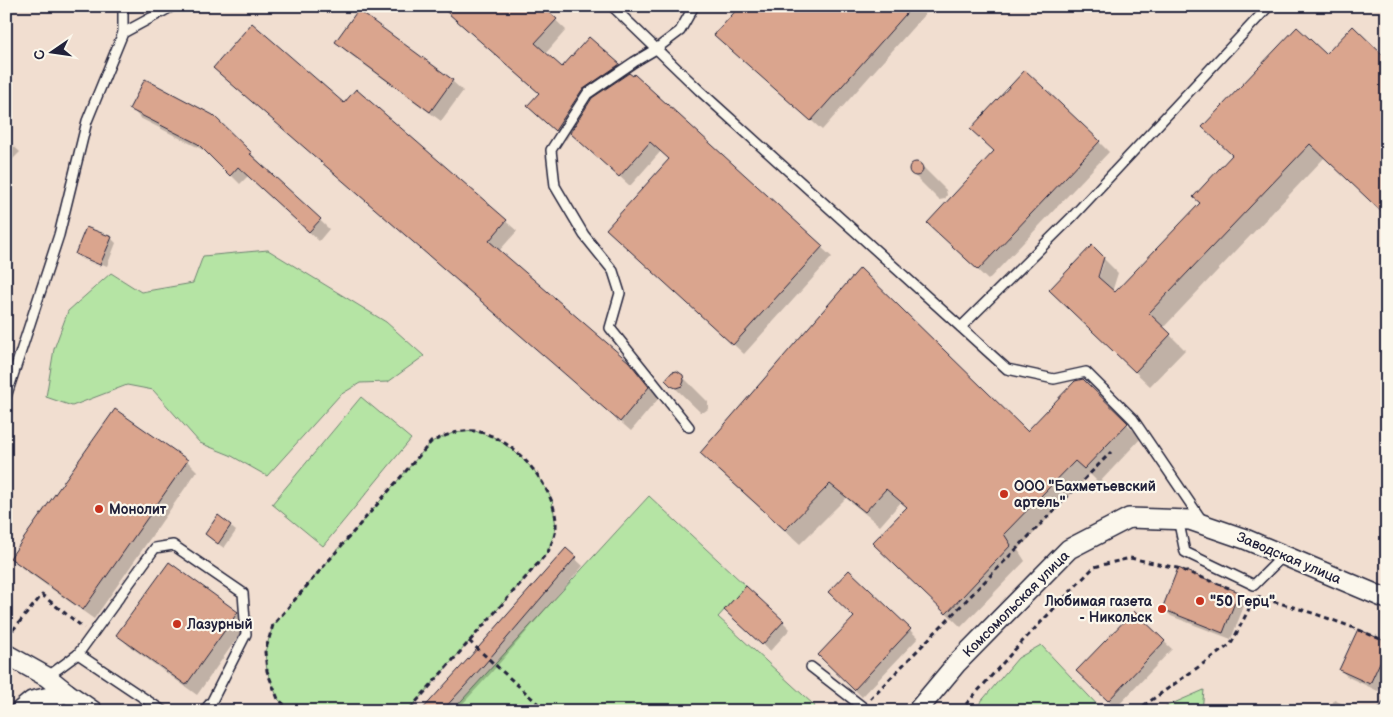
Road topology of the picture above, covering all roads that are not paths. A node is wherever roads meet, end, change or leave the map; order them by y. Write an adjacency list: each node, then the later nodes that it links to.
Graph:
1 (123, 6): 6 (lane)
2 (173, 6): 6 (lane)
3 (612, 6): 7 (lane)
4 (694, 6): 7 (lane)
5 (1268, 6): 8 (lane)
6 (123, 33): 9 (lane)
7 (656, 49): 8 (lane); 10 (lane)
8 (961, 327): 11 (lane)
9 (6, 397)
10 (689, 427)
11 (1191, 521): 12 (street, Заводская улица); 12 (lane); 25 (street, Комсомольская улица)
12 (1283, 556): 13 (street, Заводская улица)
13 (1387, 599)
14 (6, 654): 17 (street)
15 (78, 654): 17 (lane); 23 (lane); 24 (lane)
16 (811, 667): 20 (lane)
17 (47, 677): 18 (street)
18 (67, 693): 21 (street); 22 (street)
19 (1387, 706): 26 (lane)
20 (865, 709)
21 (20, 711)
22 (92, 711)
23 (164, 711)
24 (204, 711)
25 (917, 711)
26 (1384, 711)

